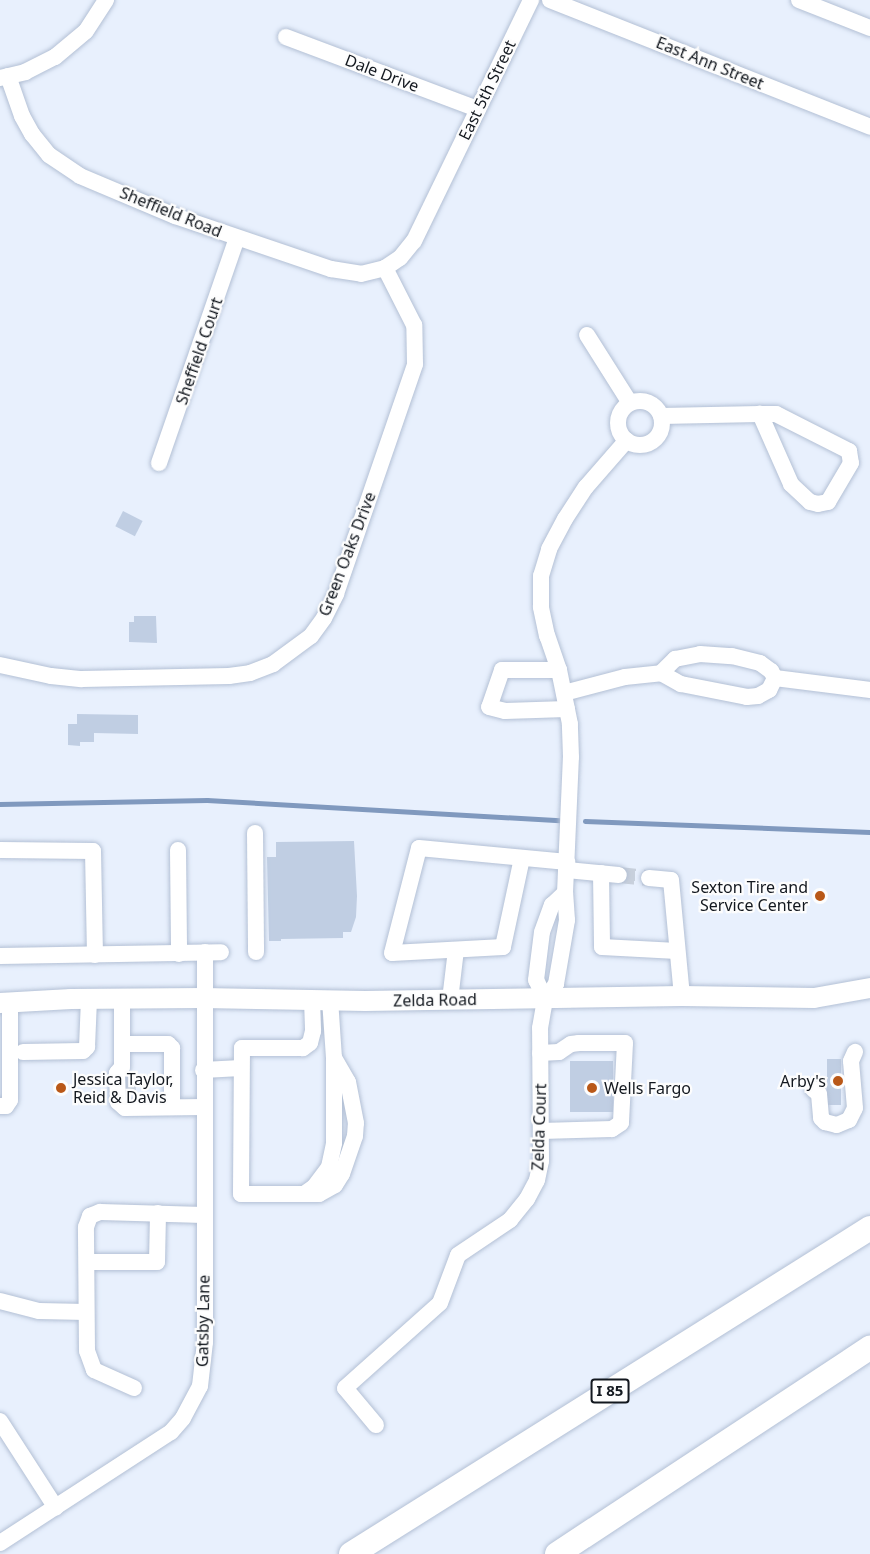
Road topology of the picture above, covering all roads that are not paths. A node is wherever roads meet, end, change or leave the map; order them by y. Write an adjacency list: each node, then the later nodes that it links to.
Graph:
1 (106, 0): 7 (street)
2 (531, 0): 8 (street, East 5th Street)
3 (550, 0): 9 (street, East Ann Street)
4 (799, 0): 5 (street)
5 (870, 28)
6 (286, 37): 8 (street, Dale Drive)
7 (4, 77): 10 (street, Sheffield Road)
8 (478, 109): 11 (street, East 5th Street)
9 (870, 127)
10 (237, 238): 11 (street, Sheffield Road); 17 (street, Sheffield Court)
11 (384, 268): 18 (street, Green Oaks Drive)
12 (587, 335): 13 (street)
13 (630, 403): 15 (street); 16 (street)
14 (760, 414): 14 (street); 15 (street)
15 (661, 416): 16 (street)
16 (627, 440): 19 (street, Zelda Court)
17 (159, 464)
18 (0, 665)
19 (559, 670): 23 (street, Zelda Court); 23 (street)
20 (661, 673): 21 (street); 21 (street); 23 (street)
21 (775, 678): 22 (street)
22 (870, 690)
23 (566, 700): 28 (street, Zelda Court)
24 (255, 833): 34 (street)
25 (0, 850): 36 (street)
26 (178, 850): 35 (street)
27 (522, 858): 28 (street); 32 (street); 32 (street)
28 (567, 866): 29 (street); 43 (street, Zelda Court)
29 (601, 873): 30 (street); 33 (street)
30 (619, 875)
31 (649, 878): 33 (street)
32 (456, 950): 45 (street)
33 (677, 951): 39 (street)
34 (256, 952)
35 (179, 954): 36 (street); 40 (street, Gatsby Lane)
36 (95, 955): 37 (street)
37 (0, 956)
38 (870, 988): 39 (main road, Zelda Road)
39 (682, 996): 43 (main road, Zelda Road)
40 (203, 998): 42 (main road, Zelda Road); 44 (main road, Zelda Road); 52 (street, Gatsby Lane)
41 (89, 999): 42 (main road, Zelda Road); 46 (main road, Zelda Road); 50 (street)
42 (122, 999): 47 (street)
43 (545, 999): 45 (main road, Zelda Road); 49 (street, Zelda Court)
44 (321, 1000): 45 (main road, Zelda Road); 51 (street); 51 (street)
45 (450, 1000)
46 (5, 1003): 50 (street)
47 (122, 1044): 55 (street); 55 (street)
48 (855, 1052): 53 (street)
49 (540, 1053): 57 (street, Zelda Court); 57 (street)
50 (11, 1054): 54 (street)
51 (241, 1068): 52 (street)
52 (203, 1070): 56 (street, Gatsby Lane)
53 (813, 1089)
54 (0, 1106)
55 (172, 1107): 56 (street)
56 (204, 1107): 59 (street, Gatsby Lane)
57 (540, 1131): 67 (street, Zelda Court)
58 (158, 1213): 59 (street); 61 (street); 61 (street)
59 (204, 1215): 68 (street, Gatsby Lane)
60 (870, 1228): 70 (highway, I 85)
61 (87, 1262): 63 (street)
62 (0, 1301): 63 (street)
63 (86, 1312): 65 (street)
64 (870, 1348): 71 (highway)
65 (134, 1388)
66 (0, 1421): 68 (street)
67 (376, 1425)
68 (56, 1508): 69 (street, Gatsby Lane)
69 (0, 1543)
70 (351, 1554)
71 (557, 1554)

